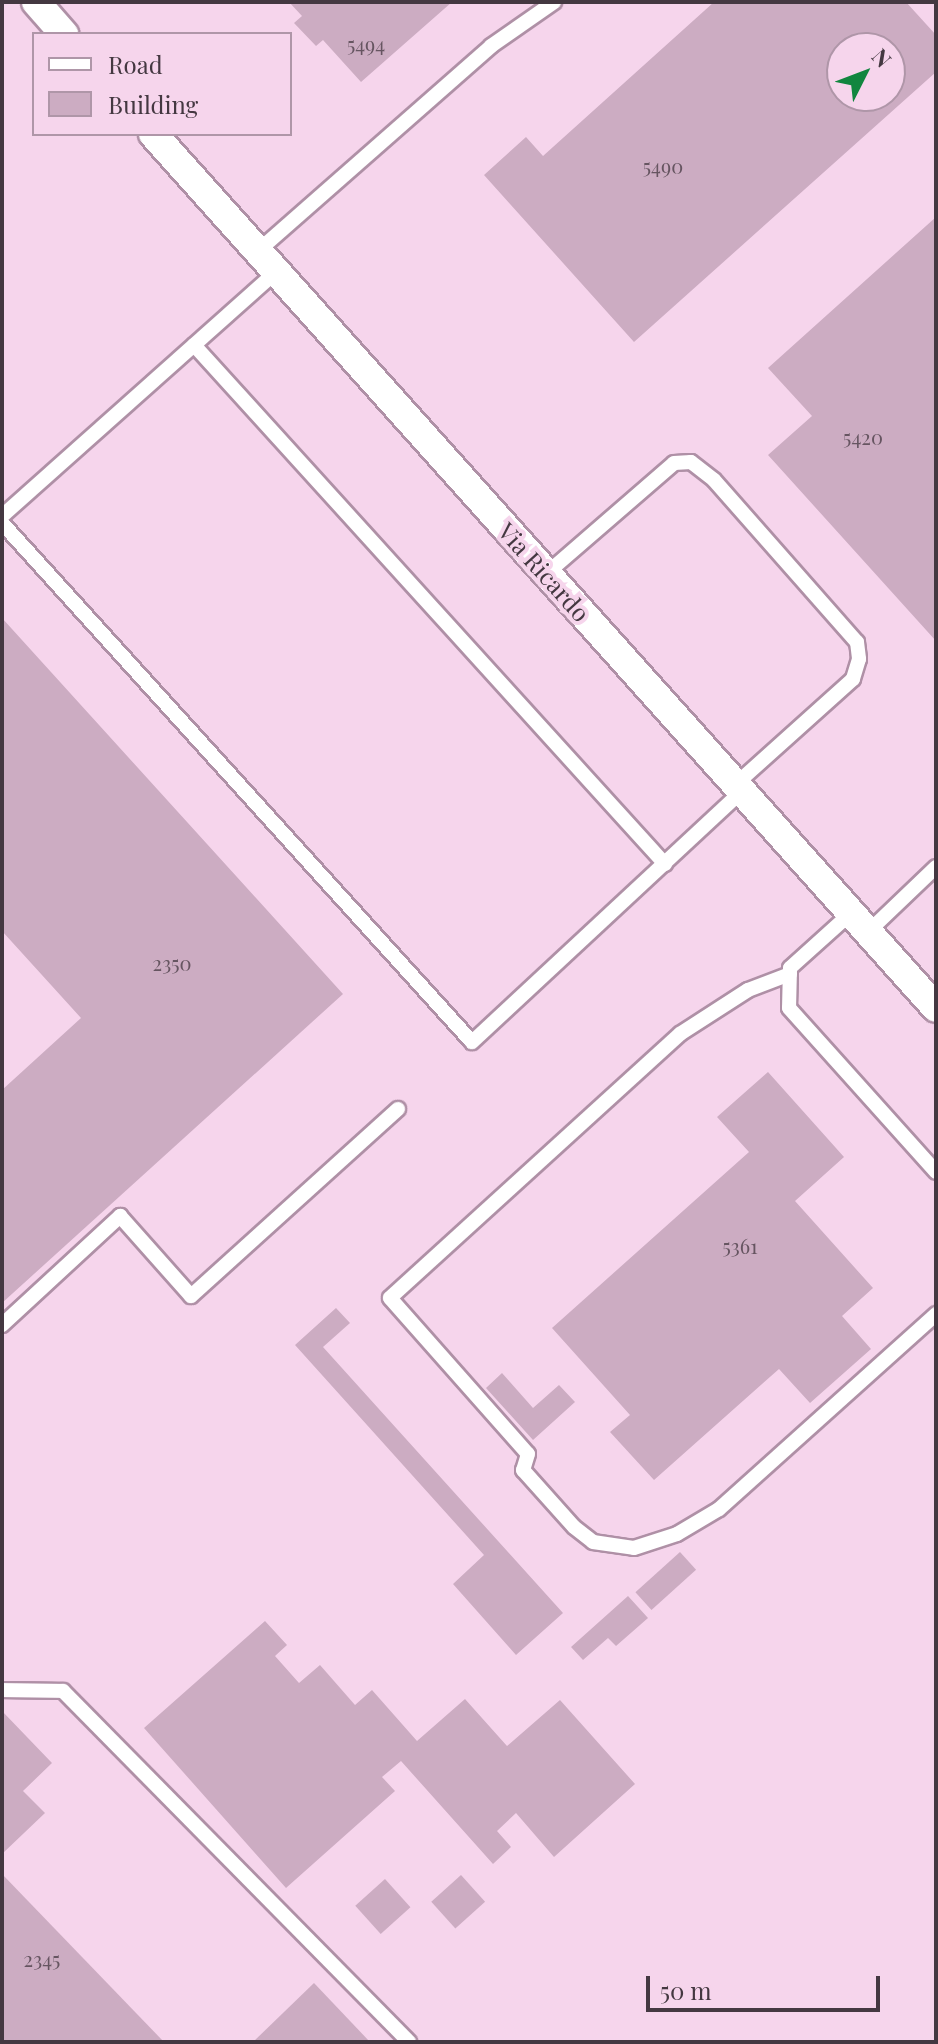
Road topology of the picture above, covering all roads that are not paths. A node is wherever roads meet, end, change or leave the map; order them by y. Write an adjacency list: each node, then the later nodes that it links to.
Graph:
1 (36, 2): 3 (street)
2 (554, 2): 5 (lane)
3 (62, 32)
4 (155, 136): 5 (street, Via Ricardo)
5 (267, 261): 6 (lane); 9 (street, Via Ricardo)
6 (194, 345): 7 (lane); 11 (lane)
7 (2, 516)
8 (2, 523): 11 (lane)
9 (546, 574): 10 (street, Via Ricardo); 10 (lane)
10 (738, 789): 11 (lane); 13 (street, Via Ricardo)
11 (665, 864)
12 (936, 867): 13 (lane)
13 (860, 922): 14 (lane); 15 (street, Via Ricardo)
14 (790, 974): 17 (lane); 18 (lane)
15 (936, 1008)
16 (398, 1109): 19 (lane)
17 (936, 1172)
18 (936, 1314)
19 (2, 1325)
20 (2, 1690): 21 (lane)
21 (409, 2042)

